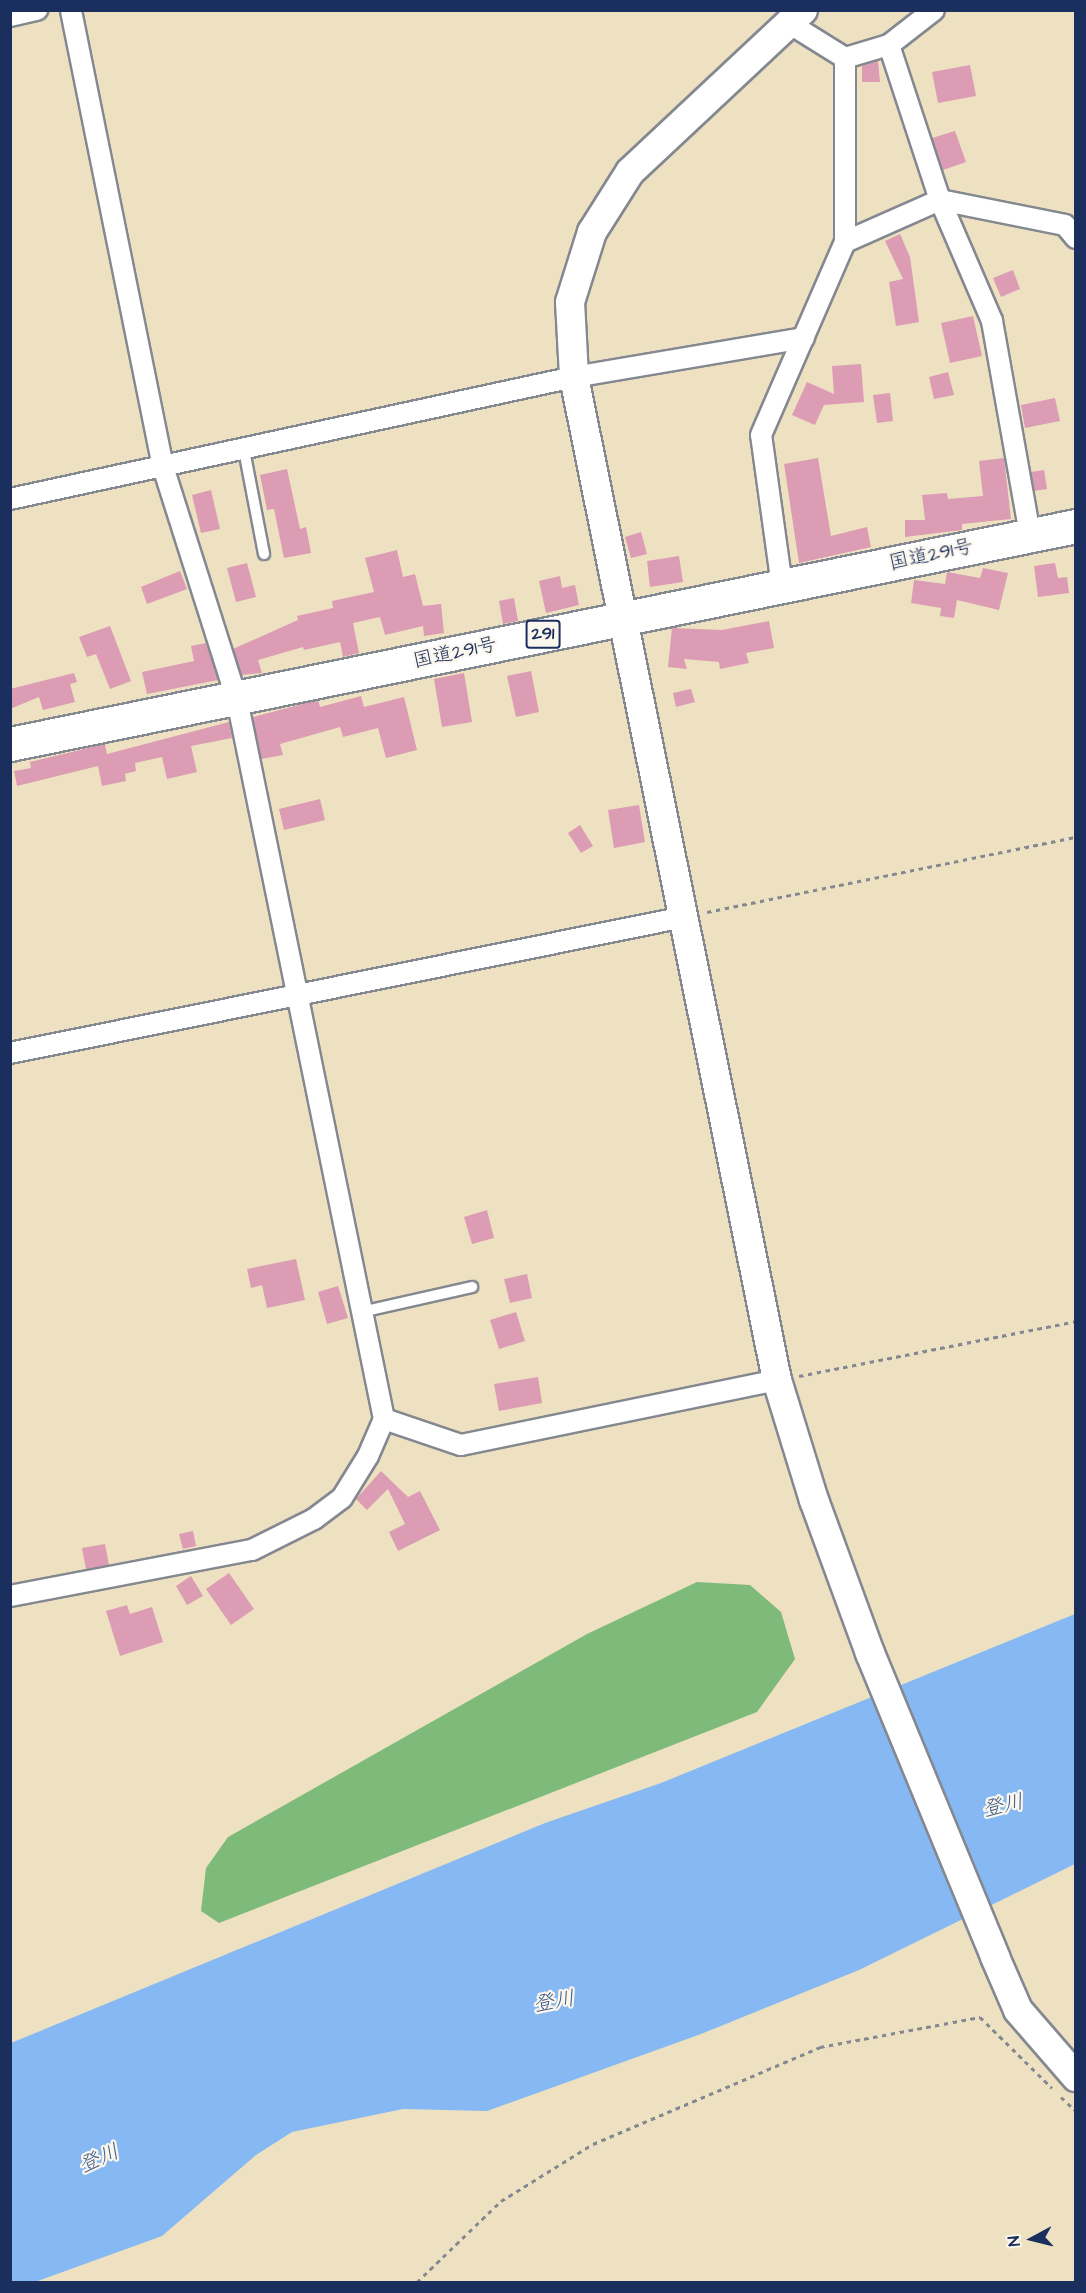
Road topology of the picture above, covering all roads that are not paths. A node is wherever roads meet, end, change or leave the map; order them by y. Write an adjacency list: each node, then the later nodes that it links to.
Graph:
1 (37, 10): 4 (street)
2 (71, 10): 14 (street)
3 (934, 10): 6 (street)
4 (10, 16)
5 (798, 17): 7 (street); 12 (street)
6 (889, 45): 7 (street); 8 (street)
7 (845, 58): 10 (street)
8 (940, 200): 9 (street); 10 (street); 17 (street)
9 (1076, 238)
10 (845, 242): 11 (street)
11 (804, 338): 12 (street); 19 (street)
12 (574, 377): 13 (street); 20 (street)
13 (244, 450): 14 (street); 18 (lane)
14 (163, 467): 15 (street); 21 (street)
15 (10, 499)
16 (1076, 526): 17 (highway, 国道291号 / 291)
17 (1030, 535): 19 (highway, 国道291号 / 291)
18 (264, 554)
19 (782, 586): 20 (highway, 国道291号 / 291)
20 (622, 617): 21 (highway, 国道291号 / 291); 23 (street)
21 (237, 700): 22 (highway, 国道291号 / 291); 24 (street)
22 (10, 744)
23 (684, 916): 24 (street); 28 (street)
24 (296, 997): 25 (street); 27 (street)
25 (10, 1053)
26 (472, 1287): 27 (lane)
27 (361, 1312): 29 (street)
28 (777, 1380): 29 (street); 31 (street)
29 (384, 1419): 30 (street)
30 (10, 1596)
31 (1076, 2077)

